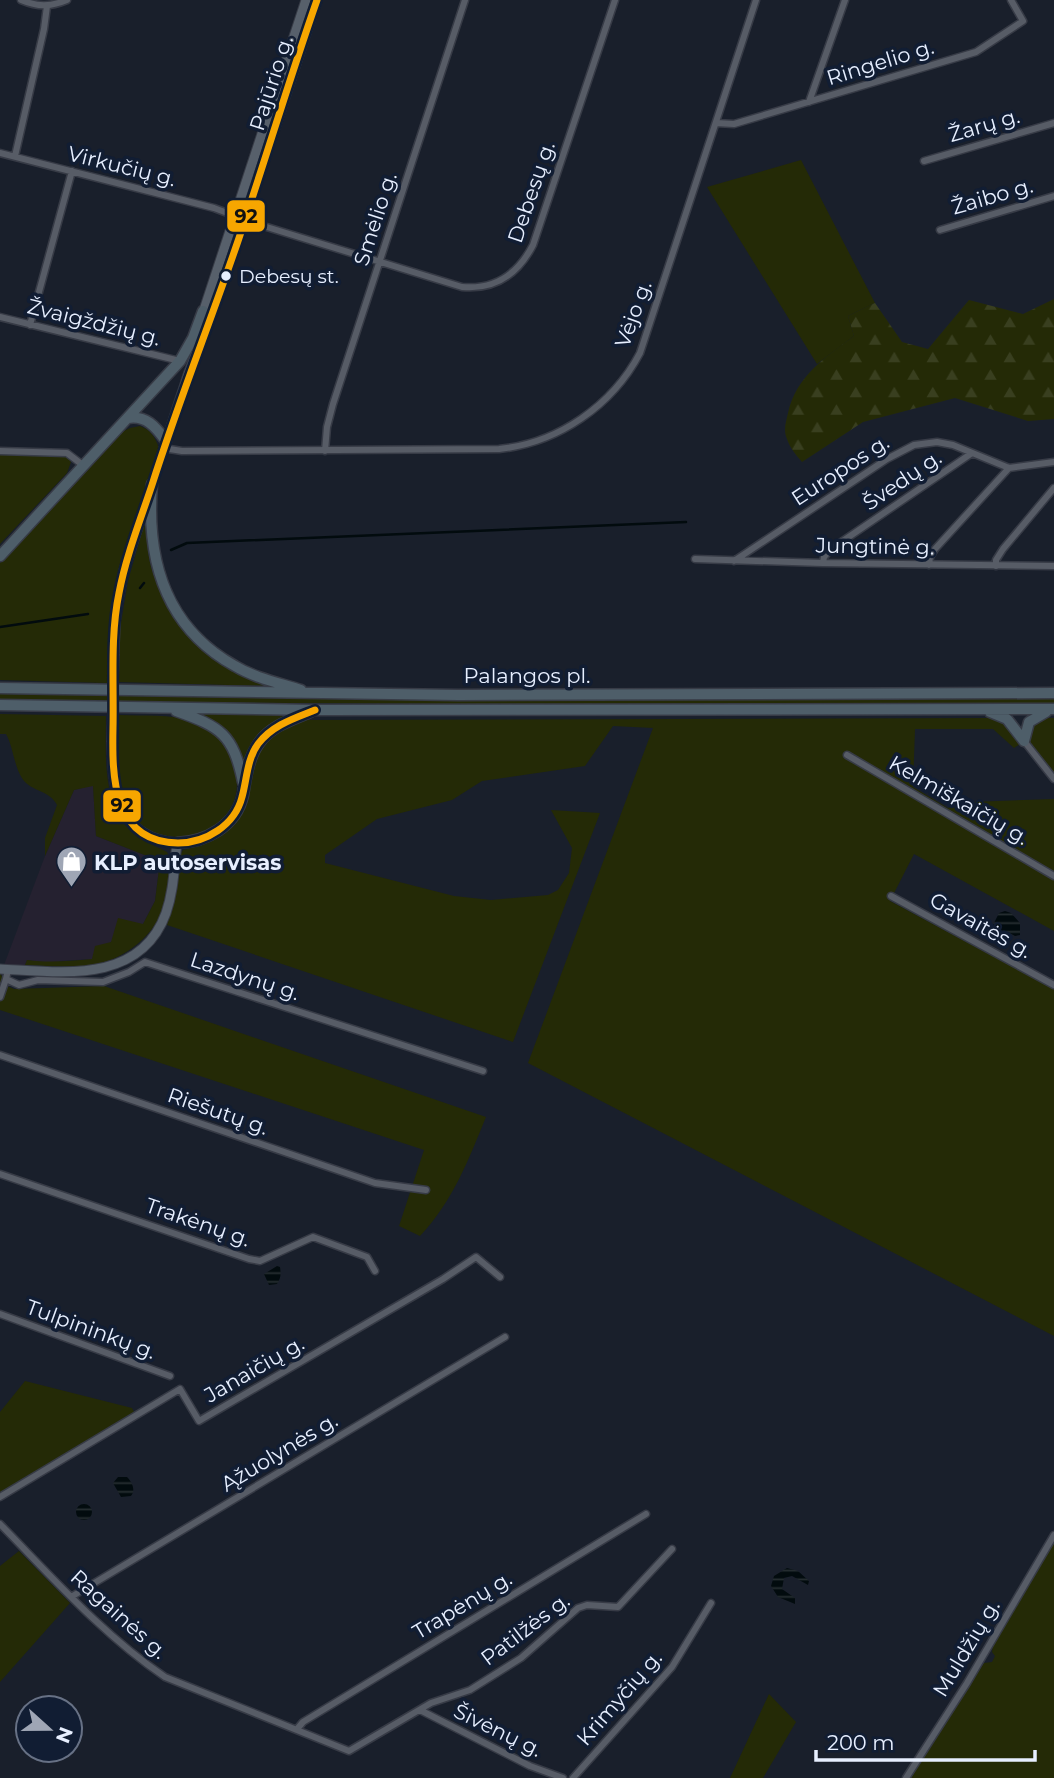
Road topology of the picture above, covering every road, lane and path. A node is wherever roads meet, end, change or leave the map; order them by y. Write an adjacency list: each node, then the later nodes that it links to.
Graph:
1 (21, 0): 10 (street)
2 (67, 0): 10 (street)
3 (306, 0): 19 (main road, Pajūrio g.)
4 (317, 0): 20 (main road, Pajūrio g.)
5 (465, 0): 22 (street, Smėlio g.)
6 (615, 0): 22 (street, Debesų g.)
7 (756, 0): 12 (street, Vėjo g.)
8 (846, 0): 11 (street)
9 (1011, 0): 11 (street, Ringelio g.)
10 (47, 6): 15 (street)
11 (809, 102): 12 (street, Ringelio g.)
12 (716, 123): 30 (street, Vėjo g.)
13 (1054, 123): 16 (street, Žarų g.)
14 (0, 153): 15 (street, Virkučių g.)
15 (15, 156): 17 (street, Virkučių g.)
16 (924, 161)
17 (72, 172): 19 (street, Virkučių g.); 25 (street)
18 (1054, 196): 21 (street, Žaibo g.)
19 (234, 215): 20 (street, Debesų g.); 23 (main road, Pajūrio g.)
20 (245, 219): 22 (street, Debesų g.); 27 (main road, Pajūrio g.)
21 (940, 230)
22 (379, 262): 30 (street, Smėlio g.)
23 (204, 311): 26 (highway); 27 (main road, Pajūrio g.)
24 (0, 317): 25 (street, Žvaigždžių g.)
25 (30, 325): 26 (street, Žvaigždžių g.)
26 (180, 360): 28 (highway)
27 (188, 375): 29 (main road, Pajūrio g.)
28 (128, 418): 29 (highway); 34 (highway)
29 (165, 444): 30 (street, Vėjo g.); 36 (main road, Pajūrio g.)
30 (325, 450)
31 (0, 451): 34 (street)
32 (972, 453): 35 (street, Europos g.); 41 (street, Europos g.); 42 (street, Švedų g.)
33 (1054, 463): 35 (street, Europos g.)
34 (84, 466): 38 (highway)
35 (1009, 468): 43 (street)
36 (152, 484): 47 (highway); 58 (main road, Pajūrio g., bridge)
37 (1054, 488): 44 (street)
38 (0, 556)
39 (695, 559): 41 (street, Jungtinė g.)
40 (1054, 559): 45 (street)
41 (734, 561): 42 (street, Jungtinė g.)
42 (824, 563): 43 (street, Jungtinė g.)
43 (929, 565): 44 (street, Jungtinė g.)
44 (996, 566): 45 (street, Jungtinė g.)
45 (1054, 566)
46 (0, 688): 47 (highway, Palangos pl.)
47 (313, 694): 48 (highway, Palangos pl.)
48 (1054, 694)
49 (0, 705): 50 (highway, Palangos pl.)
50 (167, 707): 52 (highway, Palangos pl.); 57 (highway)
51 (1053, 709): 53 (highway, Palangos pl.); 54 (highway)
52 (316, 710): 53 (highway, Palangos pl.); 57 (highway)
53 (984, 710): 54 (highway)
54 (1024, 741): 56 (street)
55 (847, 755): 59 (street, Kelmiškaičių g.)
56 (1054, 779)
57 (244, 785): 58 (highway)
58 (177, 843): 61 (main road)
59 (1054, 876)
60 (891, 896): 62 (street, Gavaitės g.)
61 (5, 973): 63 (street); 65 (street, Lazdynų g.)
62 (1054, 985)
63 (0, 997)
64 (0, 1055): 67 (street, Riešutų g.)
65 (483, 1071)
66 (0, 1174): 68 (street, Trakėnų g.)
67 (426, 1190)
68 (375, 1271)
69 (500, 1276): 73 (street, Janaičių g.)
70 (0, 1314): 72 (street, Tulpininkų g.)
71 (505, 1337): 78 (street, Ąžuolynės g.)
72 (170, 1376)
73 (0, 1497)
74 (646, 1514): 81 (street, Trapėnų g.)
75 (0, 1524): 78 (street, Ragainės g.)
76 (1054, 1535): 85 (street, Muldžių g.)
77 (672, 1549): 80 (street, Patilžės g.)
78 (71, 1597): 81 (street, Ragainės g.)
79 (710, 1603): 84 (street, Krimyčių g.)
80 (420, 1710): 82 (street, Patilžės g.); 83 (street, Šivėnų g.)
81 (298, 1728): 82 (street, Ragainės g.)
82 (349, 1751)
83 (563, 1778)
84 (573, 1778)
85 (906, 1778)

